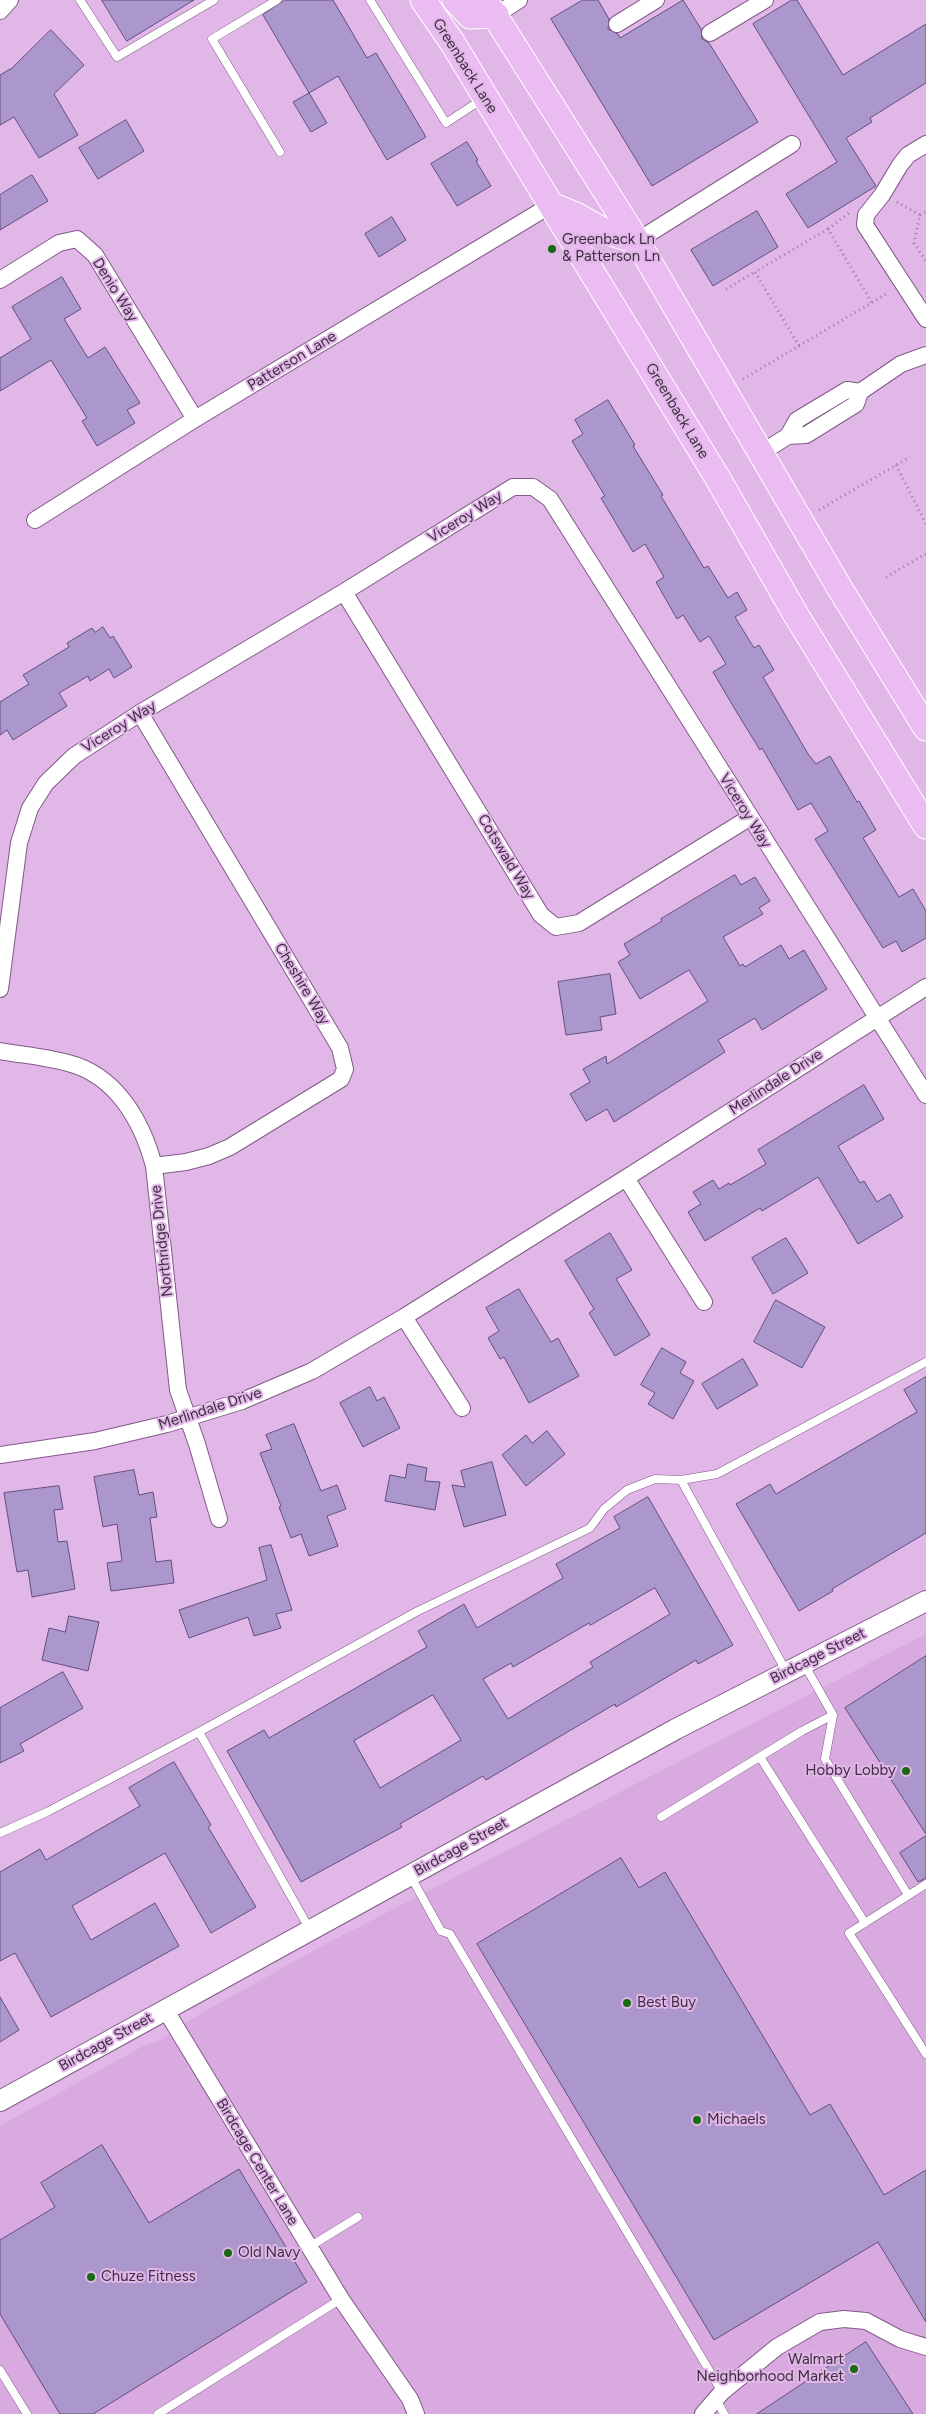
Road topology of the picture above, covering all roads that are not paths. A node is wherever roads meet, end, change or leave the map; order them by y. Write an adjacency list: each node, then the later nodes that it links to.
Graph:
1 (10, 0): 12 (street)
2 (80, 0): 3 (lane)
3 (214, 0)
4 (277, 0): 18 (lane)
5 (370, 0): 15 (lane)
6 (423, 0): 15 (main road, Greenback Lane)
7 (455, 0): 11 (main road)
8 (519, 0): 11 (street)
9 (656, 0): 13 (street)
10 (765, 0): 14 (street)
11 (490, 7): 20 (main road)
12 (0, 11)
13 (617, 24)
14 (710, 33)
15 (486, 97): 19 (main road, Greenback Lane)
16 (792, 144): 20 (street)
17 (926, 144): 22 (street)
18 (280, 152)
19 (551, 205): 20 (main road); 24 (street, Patterson Lane); 31 (main road, Greenback Lane)
20 (637, 241): 25 (main road)
21 (0, 280): 24 (street, Denio Way)
22 (926, 319)
23 (926, 355): 25 (street)
24 (194, 419): 26 (street, Patterson Lane)
25 (761, 453): 29 (main road)
26 (35, 520)
27 (344, 592): 28 (street, Viceroy Way); 30 (street, Viceroy Way); 30 (street, Cotswald Way)
28 (140, 713): 33 (street, Viceroy Way); 37 (street, Cheshire Way)
29 (926, 728)
30 (749, 818): 34 (street, Viceroy Way)
31 (926, 826)
32 (926, 987): 34 (street, Merlindale Drive)
33 (0, 989)
34 (878, 1017): 36 (street, Viceroy Way); 38 (street, Merlindale Drive)
35 (0, 1051): 37 (street, Northridge Drive)
36 (926, 1095)
37 (154, 1166): 43 (street, Northridge Drive)
38 (626, 1178): 39 (street); 40 (street, Merlindale Drive)
39 (704, 1302)
40 (404, 1316): 42 (street); 43 (street, Merlindale Drive)
41 (926, 1362): 45 (lane)
42 (462, 1408)
43 (187, 1417): 44 (street, Merlindale Drive); 46 (street, Northridge Drive)
44 (0, 1455)
45 (681, 1480): 48 (lane); 50 (lane)
46 (219, 1519)
47 (926, 1601): 48 (street, Birdcage Street)
48 (795, 1668): 49 (lane); 54 (street, Birdcage Street)
49 (833, 1715): 51 (lane); 56 (lane)
50 (199, 1732): 53 (lane); 58 (lane)
51 (760, 1757): 52 (lane); 57 (lane)
52 (661, 1817)
53 (0, 1833)
54 (410, 1874): 58 (street, Birdcage Street); 67 (lane)
55 (926, 1884): 56 (lane)
56 (908, 1895): 57 (lane)
57 (865, 1923): 60 (lane)
58 (310, 1930): 59 (street, Birdcage Street)
59 (165, 2009): 61 (street, Birdcage Street); 63 (street, Birdcage Center Lane)
60 (926, 2054)
61 (0, 2101)
62 (358, 2217): 63 (lane)
63 (309, 2247): 64 (street, Birdcage Center Lane)
64 (341, 2299): 69 (lane); 70 (street, Birdcage Center Lane)
65 (926, 2347): 67 (street)
66 (0, 2370): 68 (lane)
67 (719, 2395): 71 (street); 72 (lane)
68 (27, 2414)
69 (158, 2414)
70 (416, 2414)
71 (704, 2414)
72 (724, 2414)

